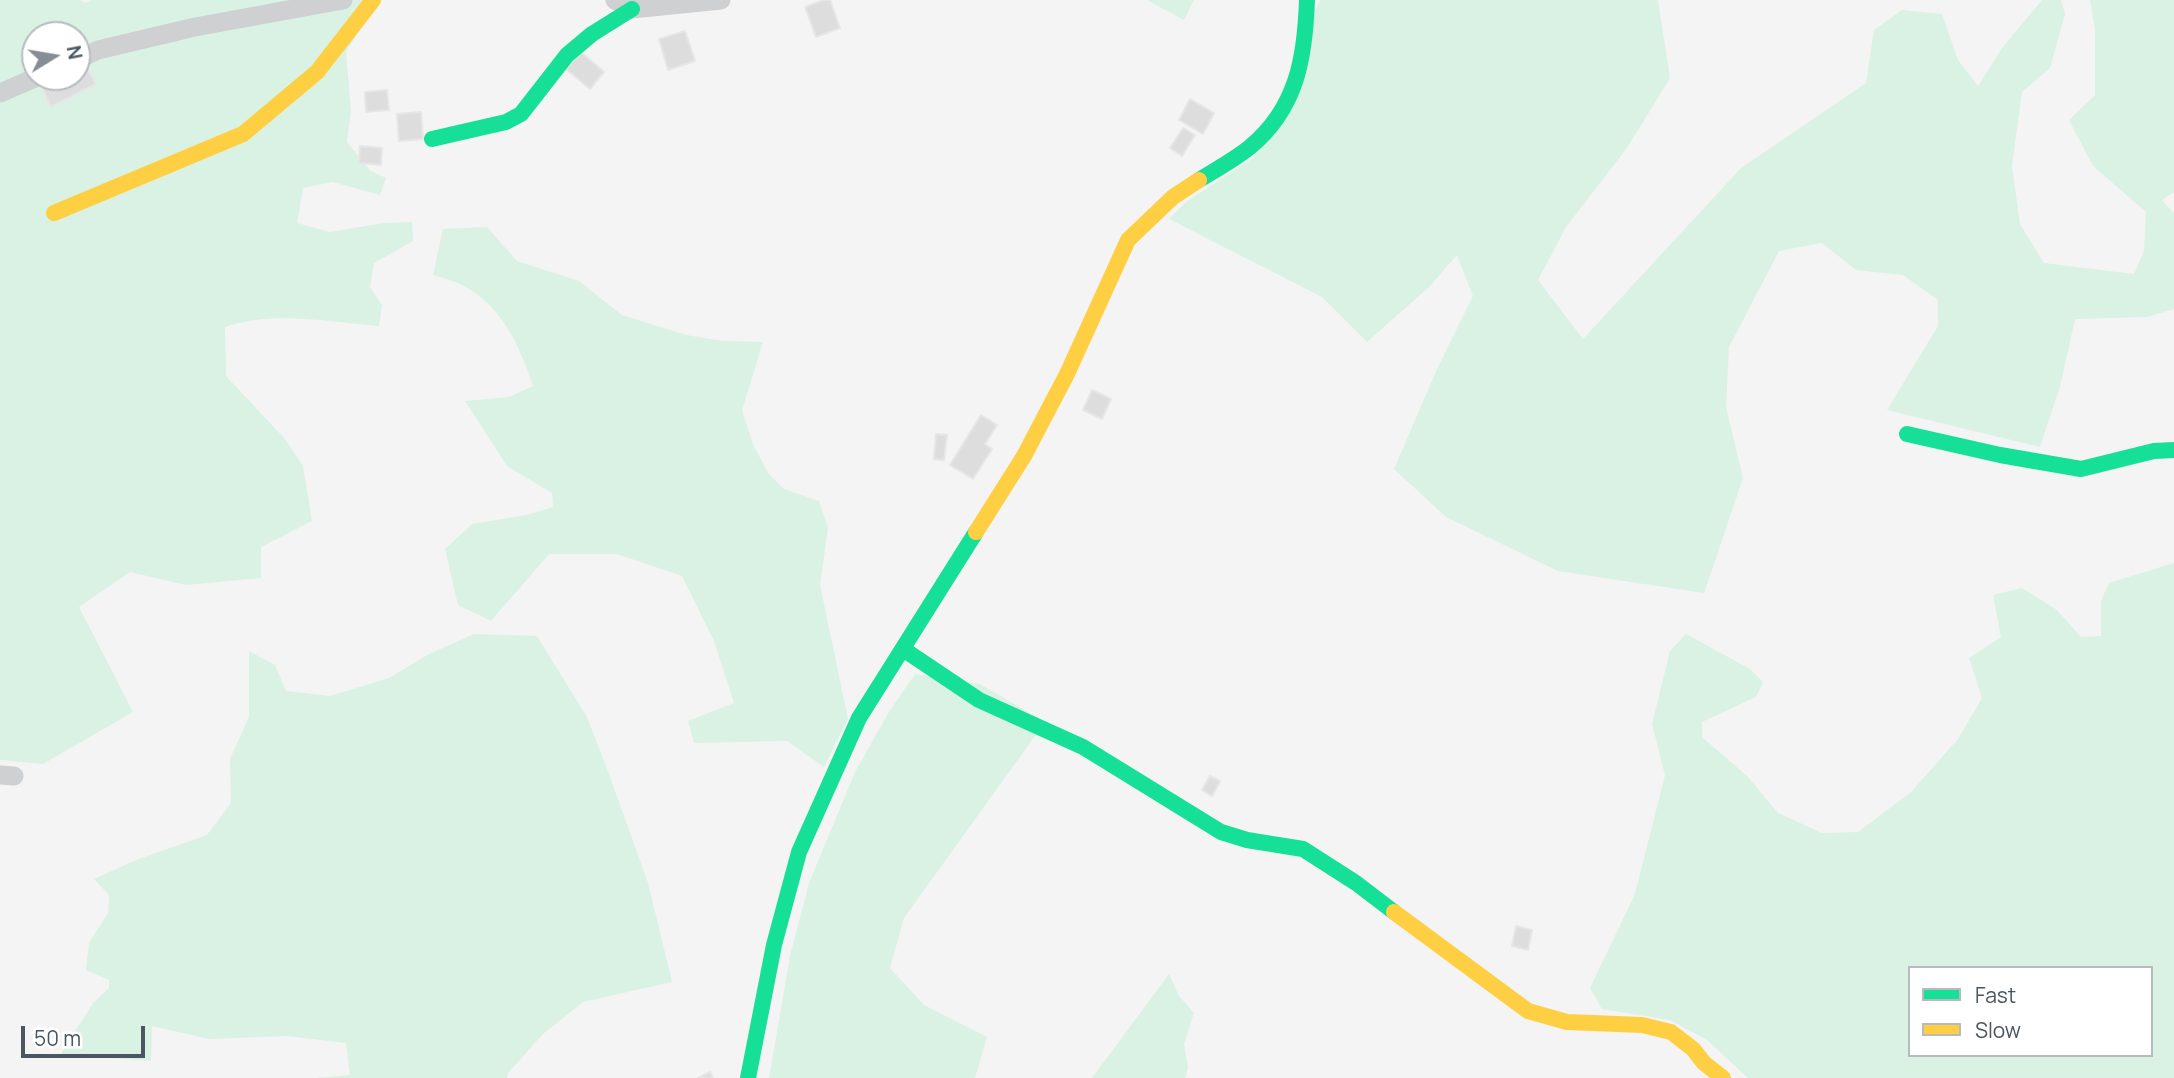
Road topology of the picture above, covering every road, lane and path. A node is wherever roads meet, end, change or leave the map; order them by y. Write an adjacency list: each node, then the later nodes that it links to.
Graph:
1 (343, 0): 6 (street)
2 (373, 0): 10 (street)
3 (721, 0): 5 (street)
4 (1307, 0): 13 (street)
5 (624, 5): 9 (street)
6 (91, 54)
7 (21, 84): 8 (street)
8 (0, 93)
9 (432, 139)
10 (54, 214)
11 (1907, 434): 12 (street)
12 (2174, 450)
13 (903, 649): 14 (street); 15 (street)
14 (748, 1078)
15 (1723, 1078)

